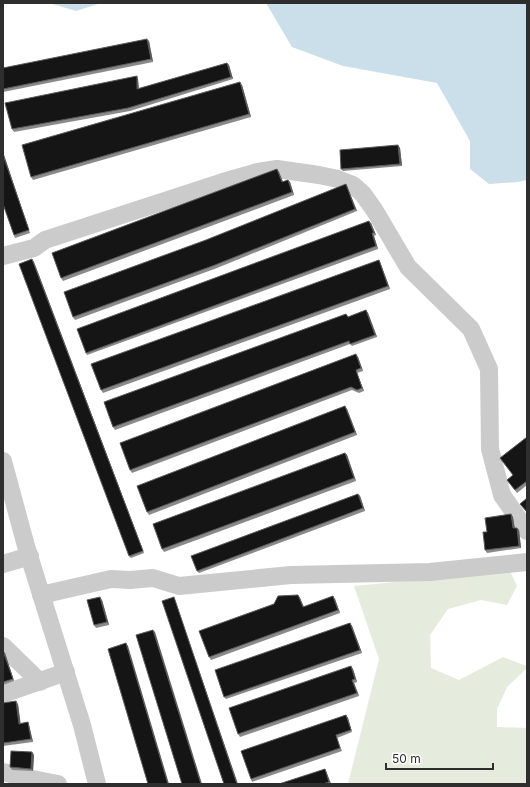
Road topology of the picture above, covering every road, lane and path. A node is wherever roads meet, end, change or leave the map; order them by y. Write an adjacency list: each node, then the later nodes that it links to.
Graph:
1 (3, 256): 3 (street)
2 (3, 461): 4 (street)
3 (527, 531)
4 (12, 558): 6 (street)
5 (527, 562): 6 (street)
6 (41, 595): 8 (street)
7 (3, 646): 9 (street)
8 (66, 672): 9 (street); 13 (street)
9 (40, 682): 10 (street)
10 (3, 694)
11 (3, 772): 12 (street)
12 (58, 784)
13 (97, 784)

